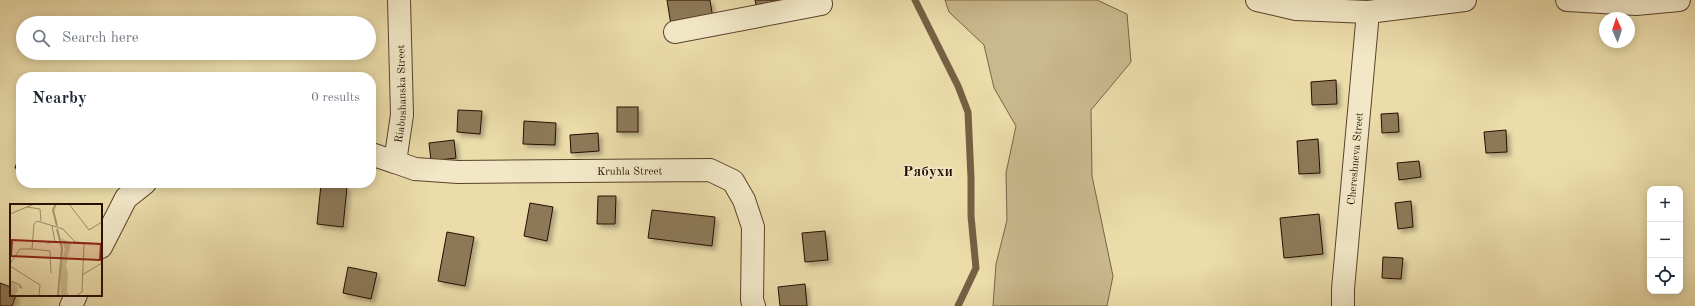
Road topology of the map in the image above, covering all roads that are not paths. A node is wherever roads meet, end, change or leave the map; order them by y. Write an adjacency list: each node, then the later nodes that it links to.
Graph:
1 (399, 0): 10 (street, Riabushanska Street)
2 (820, 0): 8 (street)
3 (1257, 0): 7 (street)
4 (1465, 0): 7 (street)
5 (1567, 0): 6 (street)
6 (1679, 0)
7 (1368, 12): 16 (street, Chereshneva Street)
8 (675, 32)
9 (376, 156): 10 (street)
10 (395, 162): 15 (street, Kruhla Street)
11 (139, 188): 12 (street)
12 (102, 245)
13 (76, 296): 14 (street)
14 (71, 306)
15 (754, 306)
16 (1343, 306)

